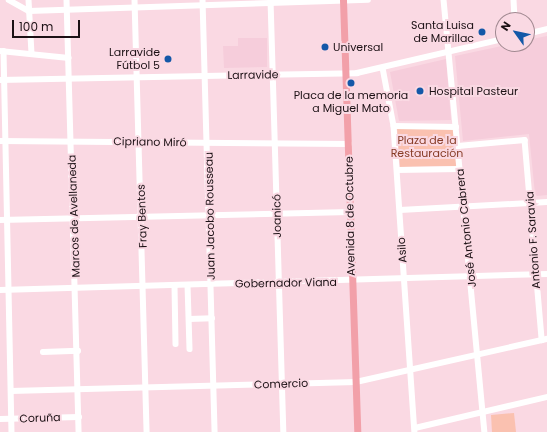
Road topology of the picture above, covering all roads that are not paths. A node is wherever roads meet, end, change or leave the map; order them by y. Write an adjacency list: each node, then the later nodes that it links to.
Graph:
1 (9, 0): 13 (street)
2 (29, 0): 13 (street)
3 (67, 0): 12 (street, Marcos de Avellaneda)
4 (135, 0): 11 (street, Fray Bentos)
5 (368, 0): 9 (street)
6 (444, 0): 19 (street, José Antonio Cabrera)
7 (514, 0): 14 (street)
8 (271, 1): 9 (street); 10 (street); 24 (street, Joanicó)
9 (343, 1): 23 (main road, Avenida 8 de Octubre)
10 (203, 2): 11 (street); 25 (street, Juan Jacobo Rousseau)
11 (136, 7): 12 (street); 26 (street, Fray Bentos)
12 (68, 10): 13 (street); 21 (street, Marcos de Avellaneda)
13 (29, 11): 20 (street)
14 (515, 12)
15 (547, 29): 16 (street)
16 (535, 32)
17 (495, 41): 19 (street, Larravide)
18 (2, 51): 20 (street); 28 (street)
19 (449, 52): 22 (street, Larravide); 30 (street, José Antonio Cabrera)
20 (32, 53): 21 (street)
21 (69, 58): 27 (street, Marcos de Avellaneda)
22 (383, 68): 23 (street, Larravide); 29 (street, Asilo)
23 (346, 73): 24 (street, Larravide); 36 (main road, Avenida 8 de Octubre)
24 (273, 75): 25 (street, Larravide); 35 (street, Joanicó)
25 (206, 76): 26 (street, Larravide); 34 (street, Juan Jacobo Rousseau)
26 (137, 77): 27 (street, Larravide); 33 (street, Fray Bentos)
27 (69, 78): 28 (street, Larravide); 32 (street, Marcos de Avellaneda)
28 (2, 80): 31 (street)
29 (394, 126): 30 (street); 39 (street, Asilo)
30 (456, 127): 37 (street, José Antonio Cabrera)
31 (3, 141): 32 (street, Cipriano Miró); 50 (street)
32 (71, 141): 33 (street, Cipriano Miró); 48 (street, Marcos de Avellaneda)
33 (140, 142): 34 (street, Cipriano Miró); 47 (street, Fray Bentos)
34 (208, 142): 35 (street, Cipriano Miró); 46 (street, Juan Jacobo Rousseau)
35 (276, 144): 36 (street, Cipriano Miró); 45 (street, Joanicó)
36 (348, 144): 44 (main road, Avenida 8 de Octubre)
37 (458, 146): 38 (street, José Antonio Cabrera); 41 (street, Antonio F. Saravia)
38 (460, 169): 39 (street); 42 (street, José Antonio Cabrera)
39 (397, 170): 43 (street, Asilo)
40 (547, 202): 41 (street)
41 (530, 204): 42 (street); 51 (street, Antonio F. Saravia)
42 (464, 208): 43 (street); 53 (street, José Antonio Cabrera)
43 (400, 210): 54 (street, Asilo)
44 (350, 212): 45 (street); 55 (main road, Avenida 8 de Octubre)
45 (277, 214): 46 (street); 56 (street, Joanicó)
46 (208, 215): 47 (street); 57 (street, Juan Jacobo Rousseau)
47 (142, 216): 48 (street); 59 (street, Fray Bentos)
48 (73, 218): 50 (street); 61 (street, Marcos de Avellaneda)
49 (0, 220): 50 (street)
50 (8, 220): 63 (street)
51 (535, 274): 52 (street, Gobernador Viana); 53 (street, Gobernador Viana); 66 (street, Antonio F. Saravia)
52 (547, 274)
53 (471, 277): 54 (street, Gobernador Viana); 71 (street, José Antonio Cabrera)
54 (404, 280): 55 (street, Gobernador Viana); 72 (street, Asilo)
55 (352, 281): 56 (street, Gobernador Viana); 73 (main road, Avenida 8 de Octubre)
56 (279, 283): 57 (street, Gobernador Viana); 74 (street, Joanicó)
57 (211, 284): 58 (street, Gobernador Viana); 64 (street, Juan Jacobo Rousseau)
58 (188, 285): 60 (street, Gobernador Viana); 65 (street)
59 (144, 286): 60 (street, Gobernador Viana); 61 (street, Gobernador Viana); 76 (street, Fray Bentos)
60 (175, 286): 67 (street)
61 (76, 287): 63 (street, Gobernador Viana); 70 (street, Marcos de Avellaneda)
62 (0, 290): 63 (street, Gobernador Viana)
63 (8, 290): 78 (street)
64 (212, 318): 65 (street); 75 (street, Juan Jacobo Rousseau)
65 (189, 319): 68 (street)
66 (544, 340): 71 (street, Comercio)
67 (176, 344)
68 (190, 349)
69 (43, 352): 70 (street)
70 (78, 352): 77 (street, Marcos de Avellaneda)
71 (478, 355): 72 (street, Comercio); 80 (street, José Antonio Cabrera)
72 (410, 370): 73 (street, Comercio); 84 (street, Asilo)
73 (356, 382): 74 (street, Comercio); 90 (main road, Avenida 8 de Octubre)
74 (282, 384): 75 (street, Comercio); 89 (street, Joanicó)
75 (214, 386): 76 (street, Comercio); 88 (street, Juan Jacobo Rousseau)
76 (146, 388): 77 (street, Comercio); 87 (street, Fray Bentos)
77 (78, 390): 78 (street, Comercio); 81 (street, Marcos de Avellaneda)
78 (11, 391): 83 (street)
79 (547, 397): 80 (street)
80 (483, 411): 84 (street); 91 (street, José Antonio Cabrera)
81 (79, 417): 83 (street, Coruña); 86 (street, Marcos de Avellaneda)
82 (0, 419): 83 (street, Coruña)
83 (12, 419): 85 (street)
84 (415, 430)
85 (12, 432)
86 (79, 432)
87 (147, 432)
88 (215, 432)
89 (284, 432)
90 (357, 432)
91 (485, 432)

